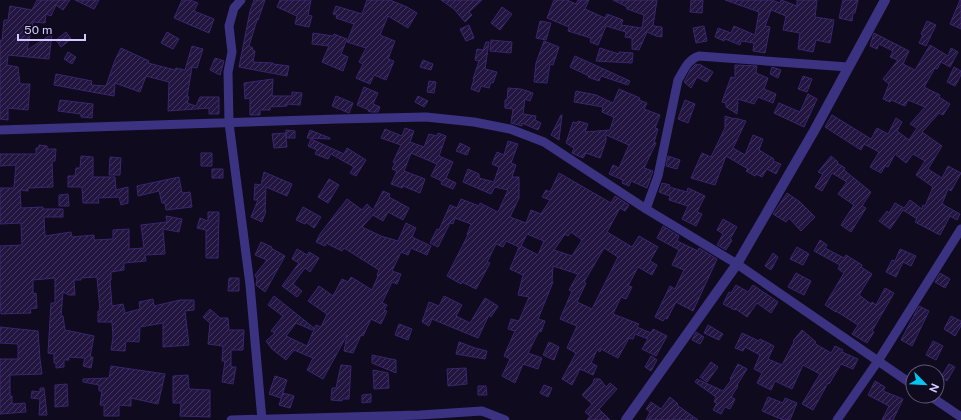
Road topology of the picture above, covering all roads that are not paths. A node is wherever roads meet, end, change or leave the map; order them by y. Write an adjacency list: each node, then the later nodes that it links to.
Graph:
1 (241, 0): 4 (street)
2 (886, 0): 3 (street)
3 (848, 67): 6 (street); 8 (street)
4 (229, 123): 5 (street); 6 (street); 15 (street)
5 (0, 130)
6 (646, 208): 8 (street)
7 (961, 229): 9 (street)
8 (737, 264): 9 (street); 17 (street)
9 (878, 361): 10 (street); 18 (street)
10 (905, 380)
11 (942, 404): 12 (street)
12 (961, 417)
13 (420, 418): 15 (street); 16 (street)
14 (231, 420): 15 (street)
15 (262, 420)
16 (505, 420)
17 (626, 420)
18 (837, 420)

